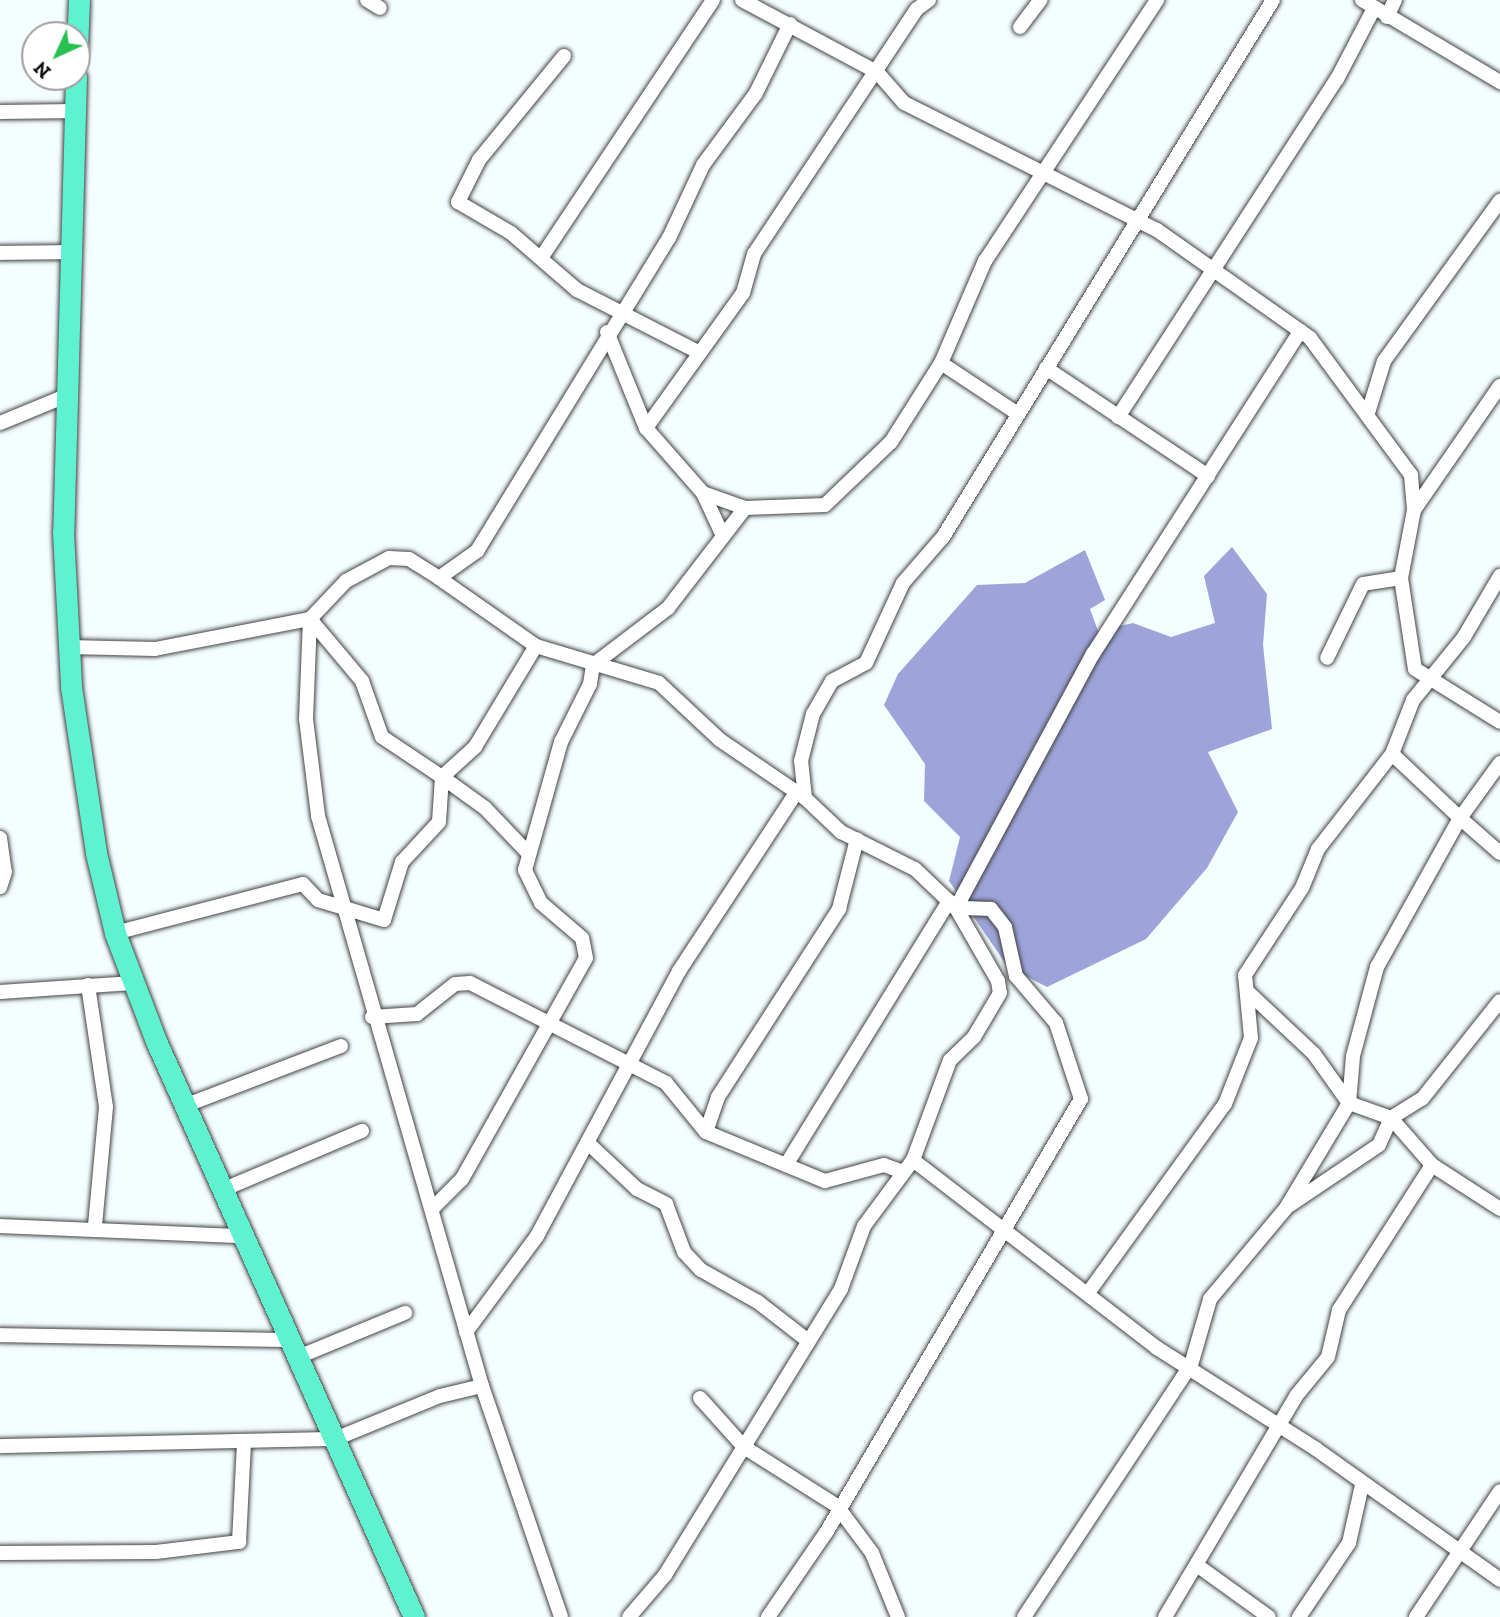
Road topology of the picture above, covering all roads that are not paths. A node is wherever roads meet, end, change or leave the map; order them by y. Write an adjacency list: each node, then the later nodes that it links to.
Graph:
1 (79, 0): 11 (highway)
2 (713, 0): 25 (street)
3 (742, 0): 12 (street)
4 (929, 0): 15 (street)
5 (1040, 0): 13 (street)
6 (1157, 0): 20 (street)
7 (1273, 0): 22 (street)
8 (1395, 0): 10 (street)
9 (1368, 5): 10 (street); 26 (street)
10 (1387, 17): 16 (street)
11 (78, 21)
12 (790, 24): 15 (street); 27 (street)
13 (1020, 27)
14 (564, 56): 25 (street)
15 (877, 72): 20 (street); 30 (street)
16 (1500, 82)
17 (76, 91): 18 (highway)
18 (75, 111): 19 (street); 23 (highway)
19 (0, 112)
20 (1047, 170): 22 (street); 31 (street)
21 (1500, 201): 35 (street)
22 (1136, 218): 26 (street); 32 (street)
23 (70, 252): 24 (street); 34 (highway)
24 (0, 253)
25 (541, 258): 27 (street)
26 (1213, 270): 28 (street); 37 (street)
27 (619, 313): 29 (street); 30 (street)
28 (1300, 331): 35 (street); 40 (street)
29 (607, 332): 39 (street); 46 (street)
30 (700, 353): 39 (street)
31 (941, 363): 36 (street); 42 (street)
32 (1046, 368): 36 (street); 37 (street)
33 (1500, 386): 43 (street)
34 (63, 397): 38 (street); 50 (highway)
35 (1368, 413): 43 (street)
36 (1018, 414): 58 (street)
37 (1118, 417): 40 (street)
38 (0, 423)
39 (646, 428): 41 (street)
40 (1208, 476): 66 (street)
41 (703, 493): 42 (street); 44 (street)
42 (746, 508): 44 (street)
43 (1414, 510): 47 (street)
44 (723, 536): 52 (street)
45 (1500, 576): 53 (street)
46 (439, 578): 48 (street); 49 (street)
47 (1401, 578): 51 (street); 53 (street)
48 (310, 619): 50 (street); 57 (street); 65 (street)
49 (536, 646): 52 (street); 57 (street)
50 (68, 648): 67 (highway)
51 (1327, 658)
52 (593, 665): 58 (street); 62 (street)
53 (1430, 681): 54 (street); 55 (street)
54 (1500, 722)
55 (1392, 754): 59 (street); 70 (street)
56 (1500, 763): 59 (street)
57 (442, 777): 62 (street); 65 (street)
58 (801, 796): 61 (street); 76 (street)
59 (1460, 818): 63 (street); 77 (street)
60 (0, 838): 64 (street)
61 (857, 839): 66 (street); 81 (street)
62 (528, 853): 74 (street)
63 (1500, 853)
64 (0, 887)
65 (342, 905): 67 (street); 73 (street)
66 (953, 905): 83 (street); 84 (street); 93 (street)
67 (115, 933): 68 (highway)
68 (133, 983): 69 (street); 78 (highway)
69 (88, 985): 71 (street); 92 (street)
70 (1247, 991): 77 (street); 95 (street)
71 (0, 992)
72 (1500, 1001): 79 (street)
73 (372, 1017): 74 (street); 89 (street)
74 (550, 1024): 76 (street); 89 (street)
75 (341, 1046): 78 (street)
76 (630, 1066): 81 (street); 82 (street)
77 (1349, 1103): 79 (street); 88 (street)
78 (184, 1106): 87 (highway)
79 (1391, 1118): 85 (street); 88 (street)
80 (362, 1131): 87 (street)
81 (706, 1132): 84 (street)
82 (588, 1143): 97 (street); 99 (street)
83 (913, 1160): 86 (street); 93 (street)
84 (786, 1165): 86 (street)
85 (1432, 1165): 90 (street); 104 (street)
86 (903, 1172): 99 (street)
87 (222, 1190): 94 (highway)
88 (1286, 1208): 101 (street)
89 (432, 1209): 97 (street)
90 (1500, 1209)
91 (0, 1226): 92 (street)
92 (95, 1226): 94 (street)
93 (1000, 1228): 95 (street); 111 (street)
94 (242, 1236): 100 (highway)
95 (1088, 1293): 101 (street)
96 (405, 1313): 100 (street)
97 (466, 1332): 102 (street)
98 (0, 1335): 100 (street)
99 (807, 1340): 108 (street)
100 (295, 1348): 105 (highway)
101 (1191, 1365): 104 (street); 121 (street)
102 (482, 1386): 105 (street); 117 (street)
103 (700, 1398): 108 (street)
104 (1278, 1424): 109 (street); 114 (street)
105 (335, 1439): 106 (street); 116 (highway)
106 (244, 1443): 107 (street); 113 (street)
107 (0, 1446)
108 (744, 1447): 111 (street); 118 (street)
109 (1362, 1485): 112 (street); 124 (street)
110 (1500, 1491): 112 (street)
111 (837, 1506): 119 (street); 120 (street)
112 (1457, 1552): 115 (street); 125 (street)
113 (0, 1553)
114 (1198, 1566): 122 (street); 123 (street)
115 (1500, 1580)
116 (414, 1617)
117 (561, 1617)
118 (629, 1617)
119 (768, 1617)
120 (898, 1617)
121 (1024, 1617)
122 (1165, 1617)
123 (1269, 1617)
124 (1299, 1617)
125 (1416, 1617)

